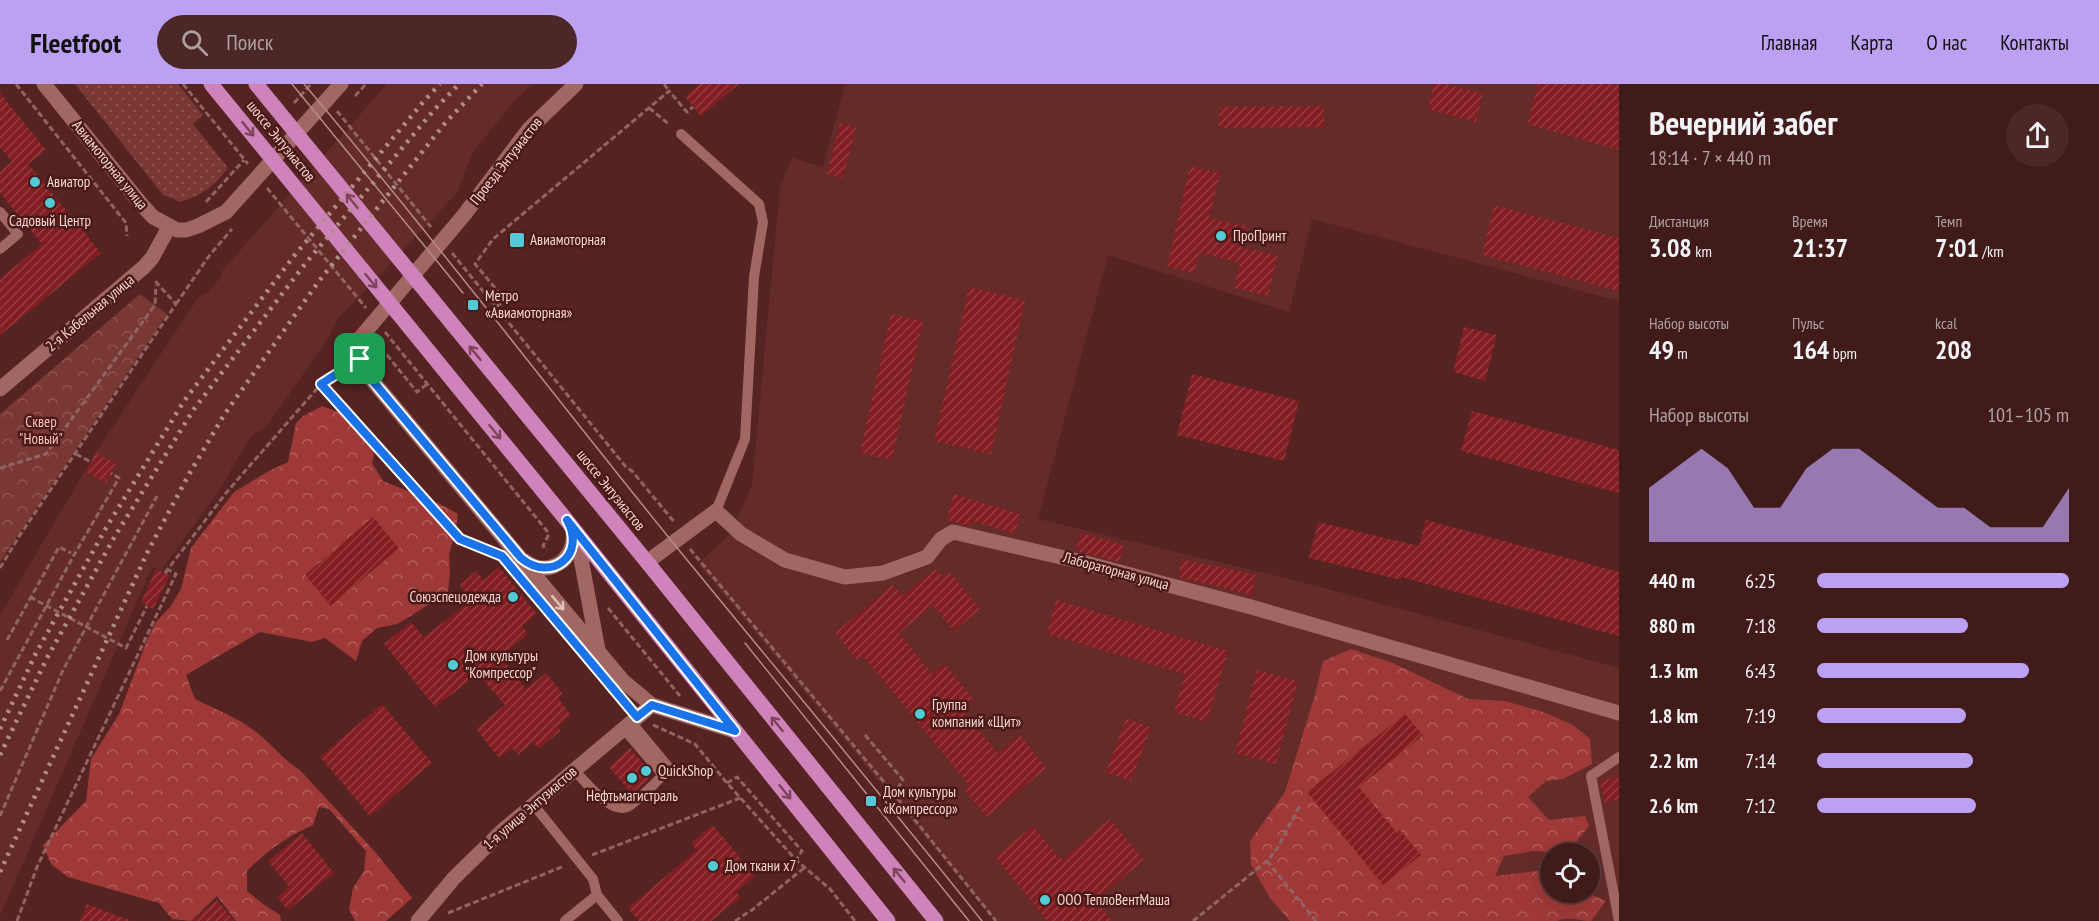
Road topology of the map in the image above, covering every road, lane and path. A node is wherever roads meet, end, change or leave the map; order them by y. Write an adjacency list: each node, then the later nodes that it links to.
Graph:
1 (16, 84): 21 (path)
2 (44, 84): 19 (street, Авиамоторная улица)
3 (211, 84): 37 (main road, шоссе Энтузиастов, one-way to 37)
4 (256, 84): 44 (main road, шоссе Энтузиастов, one-way to 4)
5 (311, 84): 13 (path)
6 (341, 84): 19 (street)
7 (576, 84): 27 (street, Проезд Энтузиастов)
8 (664, 84): 9 (path)
9 (669, 91): 11 (path); 12 (path)
10 (330, 103): 20 (path)
11 (693, 107)
12 (649, 108): 14 (path); 25 (path)
13 (289, 109)
14 (681, 134): 36 (lane)
15 (245, 159): 16 (path)
16 (202, 205)
17 (0, 212): 22 (lane)
18 (237, 222): 24 (path)
19 (169, 227): 30 (street, 2-я Кабельная улица)
20 (435, 232)
21 (127, 236)
22 (0, 249)
23 (450, 251): 25 (path)
24 (176, 304): 31 (path); 33 (path)
25 (496, 307): 39 (path)
26 (378, 356): 29 (path)
27 (360, 359): 28 (path); 43 (street)
28 (321, 384): 41 (path); 70 (path)
29 (428, 384)
30 (0, 389)
31 (76, 454): 32 (path); 45 (path)
32 (91, 462)
33 (0, 468)
34 (111, 473): 52 (path)
35 (157, 496): 49 (path)
36 (716, 511): 39 (street); 55 (street, Лабораторная улица)
37 (569, 523): 43 (street); 51 (street); 57 (main road, шоссе Энтузиастов)
38 (547, 531): 42 (path)
39 (680, 538): 44 (street); 62 (path)
40 (71, 553): 46 (path)
41 (502, 556)
42 (551, 556)
43 (521, 558): 51 (street, one-way to 51)
44 (647, 562): 77 (main road, шоссе Энтузиастов, one-way to 44)
45 (0, 568)
46 (30, 597): 49 (path); 50 (path)
47 (604, 605): 54 (path)
48 (147, 606): 49 (path)
49 (86, 627): 65 (path)
50 (7, 640)
51 (598, 651): 53 (street)
52 (0, 690)
53 (652, 705): 56 (street, 1-я улица Энтузиастов); 57 (street)
54 (687, 705)
55 (1619, 713)
56 (630, 723): 60 (street, 1-я улица Энтузиастов); 60 (lane); 61 (path)
57 (735, 731): 76 (main road, шоссе Энтузиастов, one-way to 76)
58 (865, 735): 62 (path)
59 (1619, 757): 81 (lane)
60 (574, 770): 63 (street, 1-я улица Энтузиастов)
61 (727, 783): 66 (path); 66 (path)
62 (894, 794): 78 (path)
63 (533, 804): 69 (lane); 71 (street, 1-я улица Энтузиастов)
64 (1300, 805): 67 (path)
65 (0, 816)
66 (796, 860): 68 (path)
67 (1267, 861): 79 (path); 80 (path)
68 (804, 868): 74 (path); 75 (path)
69 (597, 896): 72 (lane); 73 (lane)
70 (17, 921)
71 (418, 921)
72 (565, 921)
73 (618, 921)
74 (735, 921)
75 (855, 921)
76 (888, 921)
77 (936, 921)
78 (996, 921)
79 (1193, 921)
80 (1316, 921)
81 (1619, 921)

